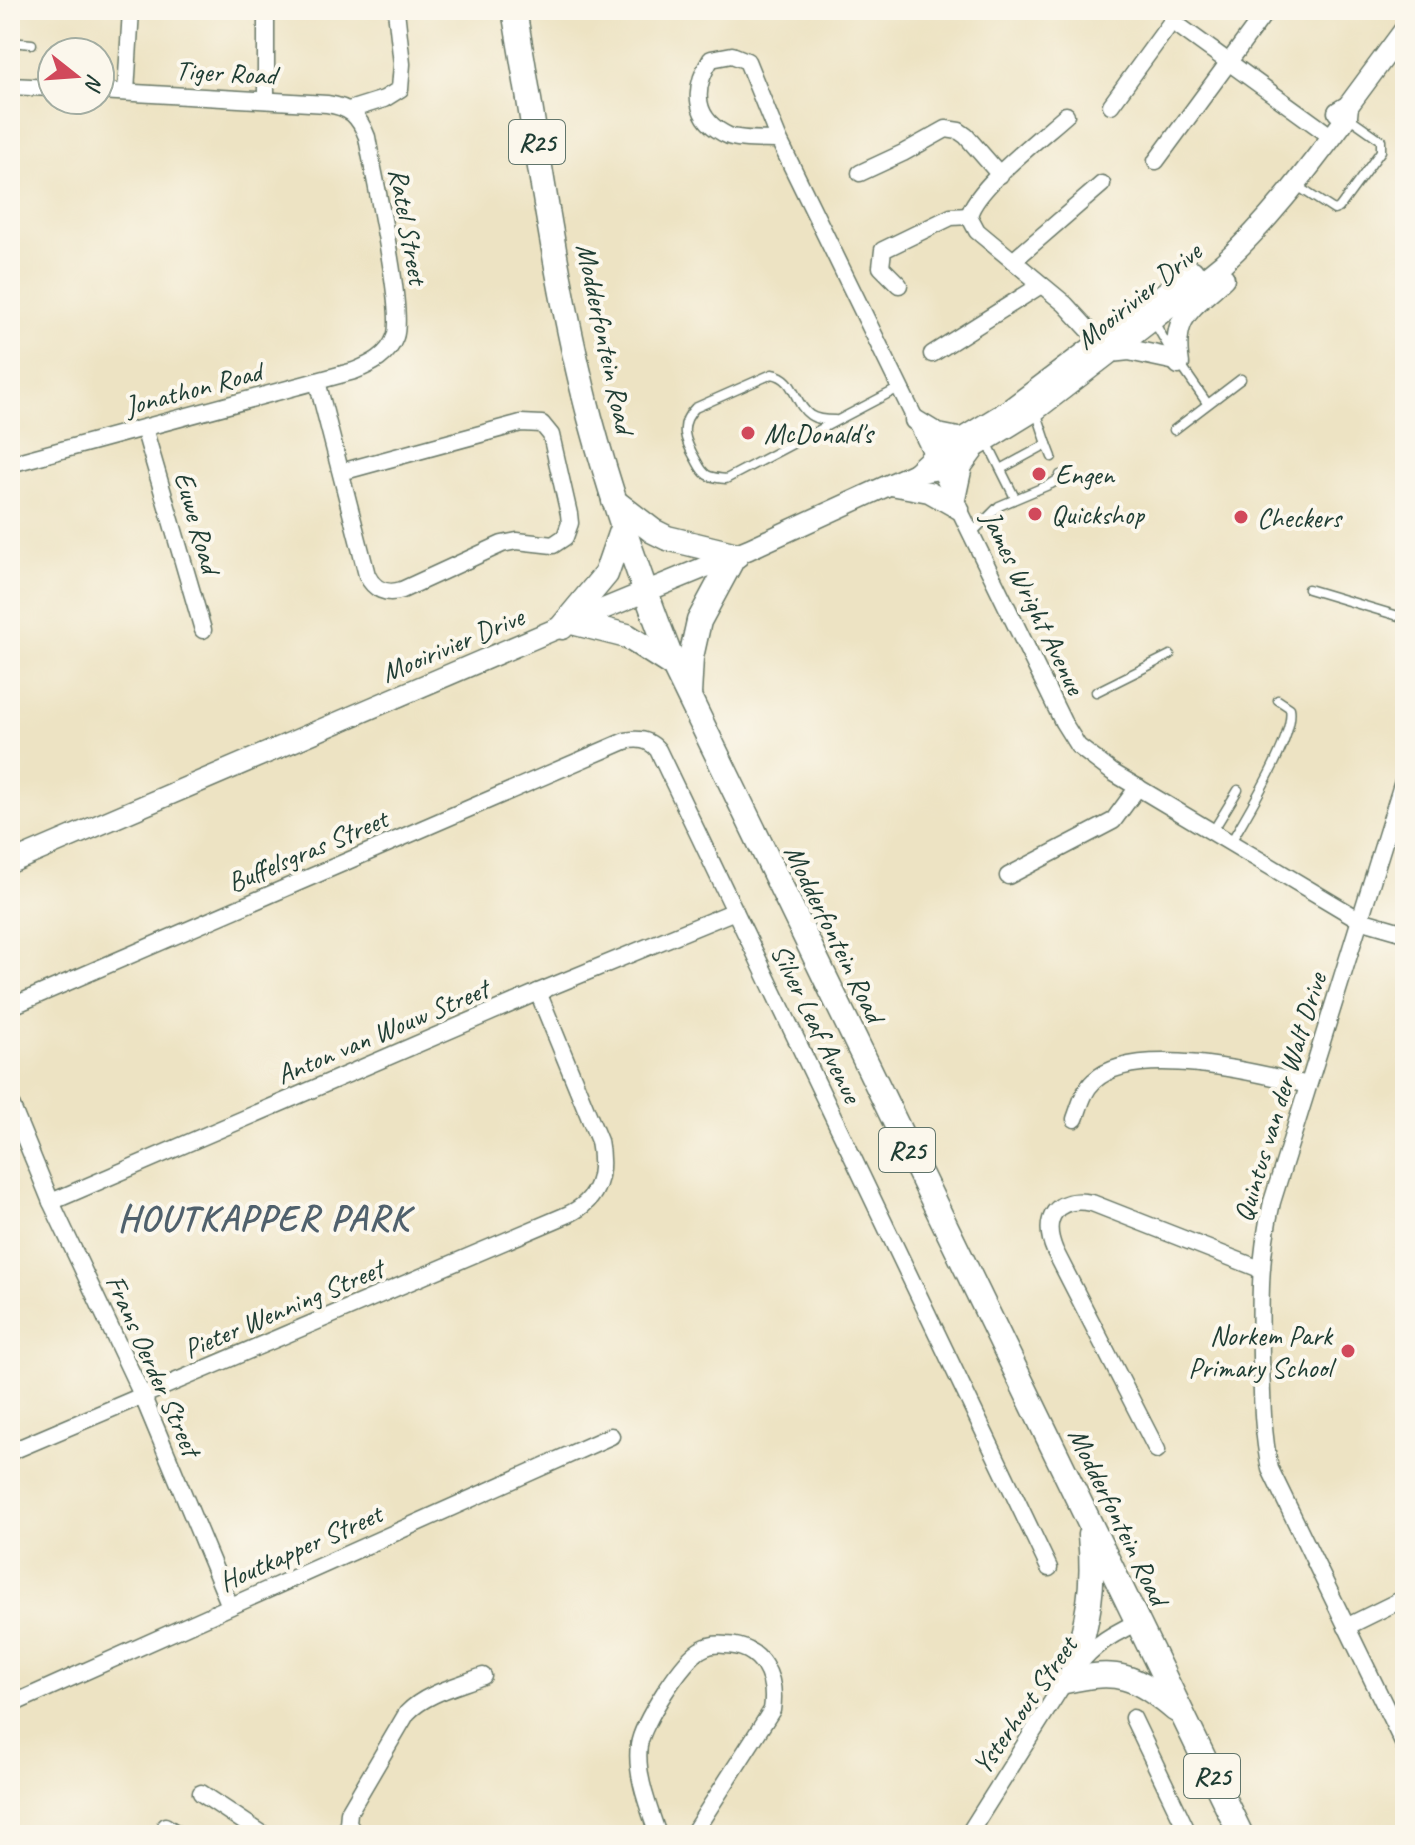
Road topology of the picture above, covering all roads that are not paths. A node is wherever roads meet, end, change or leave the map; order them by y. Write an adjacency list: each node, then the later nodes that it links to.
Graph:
1 (131, 10): 14 (street)
2 (266, 10): 15 (street)
3 (396, 10): 17 (street)
4 (514, 10): 55 (main road, Modderfontein Road / R25)
5 (1267, 10): 10 (street)
6 (1176, 16): 10 (street); 16 (street)
7 (1405, 29): 18 (street, Mooirivier Drive)
8 (10, 42): 9 (lane)
9 (32, 44)
10 (1228, 63): 20 (street); 22 (street)
11 (10, 86): 12 (street)
12 (36, 87)
13 (116, 92): 14 (street, Tiger Road)
14 (126, 92): 15 (street, Tiger Road)
15 (266, 100): 17 (street, Tiger Road)
16 (1111, 105)
17 (349, 110): 33 (street, Ratel Street)
18 (1347, 111): 20 (street, Mooirivier Drive); 26 (lane)
19 (1066, 115): 24 (street)
20 (1328, 134): 26 (street, Mooirivier Drive); 31 (street, Mooirivier Drive)
21 (779, 140): 21 (street, James Wright Avenue); 38 (street, James Wright Avenue)
22 (1156, 161)
23 (860, 173): 24 (street)
24 (1000, 175): 27 (street)
25 (1102, 184): 28 (street)
26 (1296, 186): 31 (street, Mooirivier Drive); 35 (street)
27 (969, 216): 28 (street); 29 (street)
28 (1013, 261): 30 (street)
29 (899, 285)
30 (1041, 285): 32 (street); 34 (street)
31 (1149, 314): 32 (street, Mooirivier Drive); 35 (lane)
32 (1105, 347): 35 (street); 39 (street, Mooirivier Drive)
33 (385, 354): 37 (street, Jonathon Road)
34 (932, 354)
35 (1178, 362): 40 (lane)
36 (1241, 379): 40 (lane)
37 (317, 381): 43 (street, Jonathon Road); 51 (street)
38 (899, 388): 41 (lane); 42 (street, James Wright Avenue)
39 (1034, 402): 45 (street, Mooirivier Drive); 46 (lane)
40 (1207, 403): 44 (lane)
41 (835, 420): 41 (lane)
42 (915, 420): 45 (street); 48 (street, James Wright Avenue)
43 (144, 428): 49 (street, Jonathon Road); 64 (street, Euwe Road)
44 (1174, 430)
45 (977, 438): 48 (street, Mooirivier Drive); 50 (lane); 56 (street)
46 (1047, 444): 47 (lane); 50 (lane)
47 (1052, 457)
48 (936, 462): 53 (street, Mooirivier Drive); 56 (street, James Wright Avenue)
49 (10, 464)
50 (1001, 469): 54 (lane)
51 (341, 472): 51 (street)
52 (1060, 475): 54 (lane)
53 (891, 485): 56 (street); 59 (street, Mooirivier Drive)
54 (1015, 498): 58 (lane)
55 (614, 501): 57 (main road, Modderfontein Road / R25); 59 (main road)
56 (957, 504): 58 (street, James Wright Avenue)
57 (622, 528): 61 (main road, Modderfontein Road / R25); 63 (main road)
58 (971, 534): 72 (street, James Wright Avenue)
59 (735, 555): 61 (street, Mooirivier Drive); 68 (main road)
60 (1308, 589): 62 (lane)
61 (645, 593): 63 (street, Mooirivier Drive); 66 (main road, Modderfontein Road / R25)
62 (1405, 618)
63 (567, 625): 66 (main road); 76 (street, Mooirivier Drive)
64 (203, 630)
65 (1170, 655): 67 (lane)
66 (674, 666): 68 (main road, Modderfontein Road / R25)
67 (1096, 692)
68 (689, 698): 92 (main road, Modderfontein Road / R25)
69 (1278, 700): 75 (lane)
70 (625, 741): 78 (street, Silver Leaf Avenue); 82 (street, Buffelsgras Street)
71 (1405, 775): 79 (street, Quintus van der Walt Drive)
72 (1138, 787): 74 (street, James Wright Avenue); 77 (street)
73 (1238, 790): 74 (lane)
74 (1213, 831): 75 (street, James Wright Avenue)
75 (1231, 842): 79 (street, James Wright Avenue)
76 (10, 863)
77 (1008, 876)
78 (735, 911): 81 (street, Anton van Wouw Street); 93 (street, Silver Leaf Avenue)
79 (1360, 920): 80 (street, James Wright Avenue); 83 (street, Quintus van der Walt Drive)
80 (1405, 933)
81 (538, 992): 86 (street, Anton van Wouw Street); 88 (street, Pieter Wenning Street)
82 (10, 1007)
83 (1308, 1085): 85 (street); 87 (street, Quintus van der Walt Drive)
84 (10, 1102): 86 (street, Frans Oerder Street)
85 (1075, 1119)
86 (51, 1202): 88 (street, Frans Oerder Street)
87 (1260, 1269): 90 (street); 97 (street, Quintus van der Walt Drive)
88 (143, 1397): 91 (street, Pieter Wenning Street); 95 (street, Frans Oerder Street)
89 (611, 1436): 95 (street, Houtkapper Street)
90 (1157, 1450)
91 (10, 1452)
92 (1088, 1520): 96 (main road, Modderfontein Road / R25); 98 (main road)
93 (1049, 1568)
94 (1405, 1598): 97 (street)
95 (230, 1606): 100 (street, Houtkapper Street)
96 (1138, 1622): 98 (street, Ysterhout Street); 101 (main road, Modderfontein Road / R25)
97 (1346, 1627): 103 (street, Quintus van der Walt Drive)
98 (1069, 1675): 101 (main road); 109 (street, Ysterhout Street)
99 (483, 1676): 106 (street)
100 (10, 1705)
101 (1184, 1717): 111 (main road, Modderfontein Road / R25)
102 (1133, 1718): 110 (street)
103 (1405, 1747)
104 (201, 1793): 105 (street)
105 (264, 1835)
106 (356, 1835)
107 (658, 1835): 108 (street)
108 (692, 1835)
109 (968, 1835)
110 (1189, 1835)
111 (1241, 1835)

